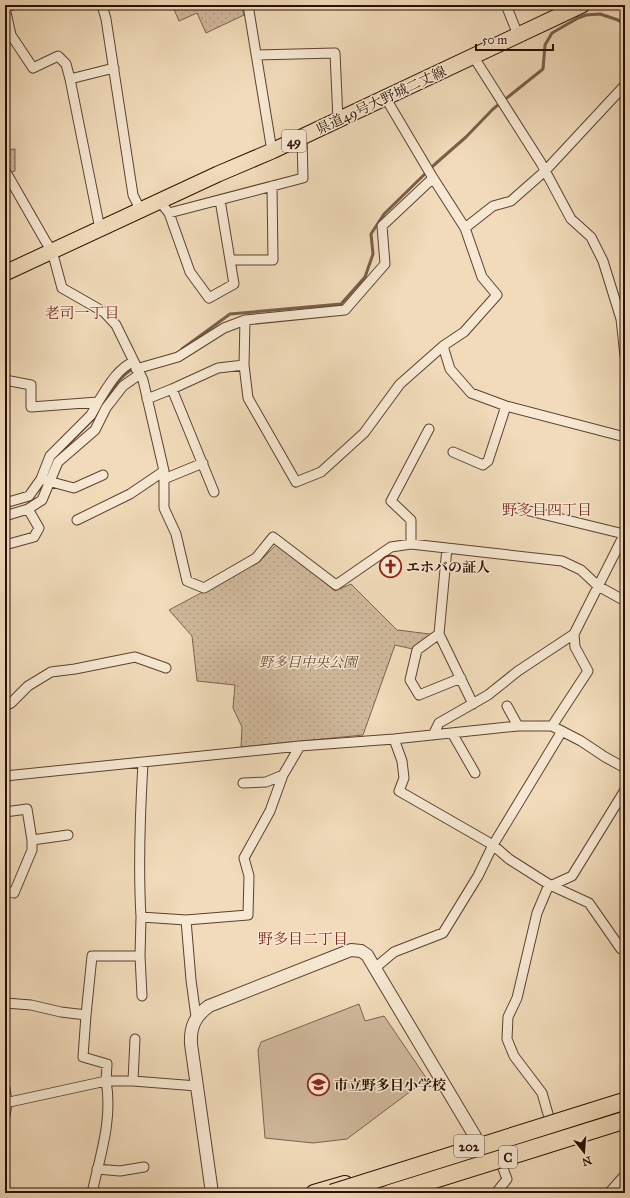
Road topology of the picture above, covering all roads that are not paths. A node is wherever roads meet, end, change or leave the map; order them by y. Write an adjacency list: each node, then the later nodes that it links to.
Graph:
1 (12, 5): 10 (street)
2 (248, 5): 7 (street)
3 (506, 5): 6 (street)
4 (582, 5): 6 (main road, 県道49号大野城二丈線 / 49)
5 (104, 6): 9 (street)
6 (518, 36): 8 (main road, 県道49号大野城二丈線 / 49)
7 (256, 55): 13 (street); 15 (street)
8 (472, 56): 12 (main road, 県道49号大野城二丈線 / 49); 16 (street)
9 (114, 68): 10 (street); 22 (street)
10 (70, 79): 24 (street)
11 (625, 86): 16 (street)
12 (385, 97): 13 (main road, 県道49号大野城二丈線 / 49); 18 (street)
13 (338, 120): 14 (main road, 県道49号大野城二丈線 / 49)
14 (302, 137): 15 (main road, 県道49号大野城二丈線 / 49); 19 (street)
15 (272, 151): 21 (main road, 県道49号大野城二丈線 / 49)
16 (545, 171): 23 (street); 30 (street)
17 (5, 174): 25 (street)
18 (431, 177): 23 (street); 28 (street)
19 (272, 186): 20 (street); 26 (street)
20 (220, 200): 21 (street); 26 (street)
21 (164, 208): 22 (main road, 県道49号大野城二丈線 / 49); 26 (street)
22 (141, 211): 24 (main road, 県道49号大野城二丈線 / 49)
23 (465, 228): 29 (street)
24 (100, 229): 25 (main road, 県道49号大野城二丈線 / 49)
25 (52, 251): 27 (main road, 県道49号大野城二丈線 / 49); 32 (street)
26 (230, 260)
27 (5, 273)
28 (245, 320): 31 (street); 32 (street)
29 (443, 346): 31 (street); 37 (street)
30 (625, 356)
31 (244, 365): 34 (street)
32 (136, 368): 35 (street); 36 (street); 44 (street)
33 (5, 380): 36 (street)
34 (172, 389): 35 (street); 41 (street)
35 (147, 399): 42 (street)
36 (98, 402): 44 (street)
37 (506, 406): 39 (street); 40 (street)
38 (429, 429): 53 (street)
39 (625, 437)
40 (453, 452)
41 (203, 463): 42 (street); 45 (street)
42 (164, 475): 51 (street); 53 (street)
43 (103, 476): 44 (street)
44 (45, 481): 47 (street); 49 (street)
45 (214, 492)
46 (5, 493): 47 (street)
47 (7, 502)
48 (517, 508): 52 (street)
49 (28, 509): 50 (street); 54 (street)
50 (5, 516)
51 (77, 520)
52 (625, 534): 56 (street)
53 (411, 544): 55 (street)
54 (5, 545)
55 (447, 548): 56 (street); 58 (street)
56 (598, 586): 57 (street); 59 (street)
57 (625, 601)
58 (439, 634): 61 (street); 61 (street)
59 (574, 634): 62 (street); 66 (street)
60 (166, 668): 63 (street)
61 (461, 678): 62 (street)
62 (473, 704): 69 (street)
63 (5, 706)
64 (507, 706): 65 (street)
65 (518, 726): 66 (street); 68 (street)
66 (552, 726): 67 (street)
67 (562, 731): 73 (street); 82 (street)
68 (452, 733): 69 (street); 74 (street)
69 (433, 735): 70 (street)
70 (394, 739): 71 (street); 82 (street)
71 (300, 746): 72 (street); 75 (street)
72 (143, 763): 76 (street); 85 (street)
73 (625, 768)
74 (475, 773)
75 (283, 774): 77 (street); 86 (street)
76 (5, 776)
77 (243, 783)
78 (625, 790): 83 (street)
79 (5, 812): 81 (street)
80 (68, 835): 81 (street)
81 (32, 840): 84 (street)
82 (493, 845): 83 (street); 89 (street)
83 (550, 886): 87 (street); 103 (street)
84 (5, 891)
85 (141, 917): 86 (street); 88 (street)
86 (186, 920): 93 (street)
87 (625, 949)
88 (140, 956): 90 (street); 92 (street)
89 (376, 968): 93 (street); 104 (street)
90 (142, 996)
91 (5, 1002): 92 (street)
92 (86, 1015): 95 (street)
93 (196, 1018): 97 (street)
94 (135, 1039): 96 (street)
95 (106, 1081): 96 (street); 100 (street); 107 (street)
96 (133, 1081): 97 (street)
97 (197, 1086): 110 (street)
98 (5, 1088): 100 (street)
99 (625, 1101): 103 (highway, 202); 112 (highway, C, bridge)
100 (6, 1103): 101 (street)
101 (5, 1116)
102 (625, 1119): 105 (highway, 202); 114 (highway, C, bridge)
103 (550, 1121): 104 (highway, 202)
104 (479, 1143): 105 (street); 111 (highway, 202)
105 (499, 1158): 113 (highway, 202); 115 (street)
106 (144, 1167): 107 (street)
107 (97, 1169): 109 (street)
108 (625, 1175): 116 (street)
109 (92, 1193)
110 (212, 1193)
111 (314, 1193)
112 (332, 1193)
113 (388, 1193)
114 (391, 1193)
115 (496, 1193)
116 (609, 1193)

